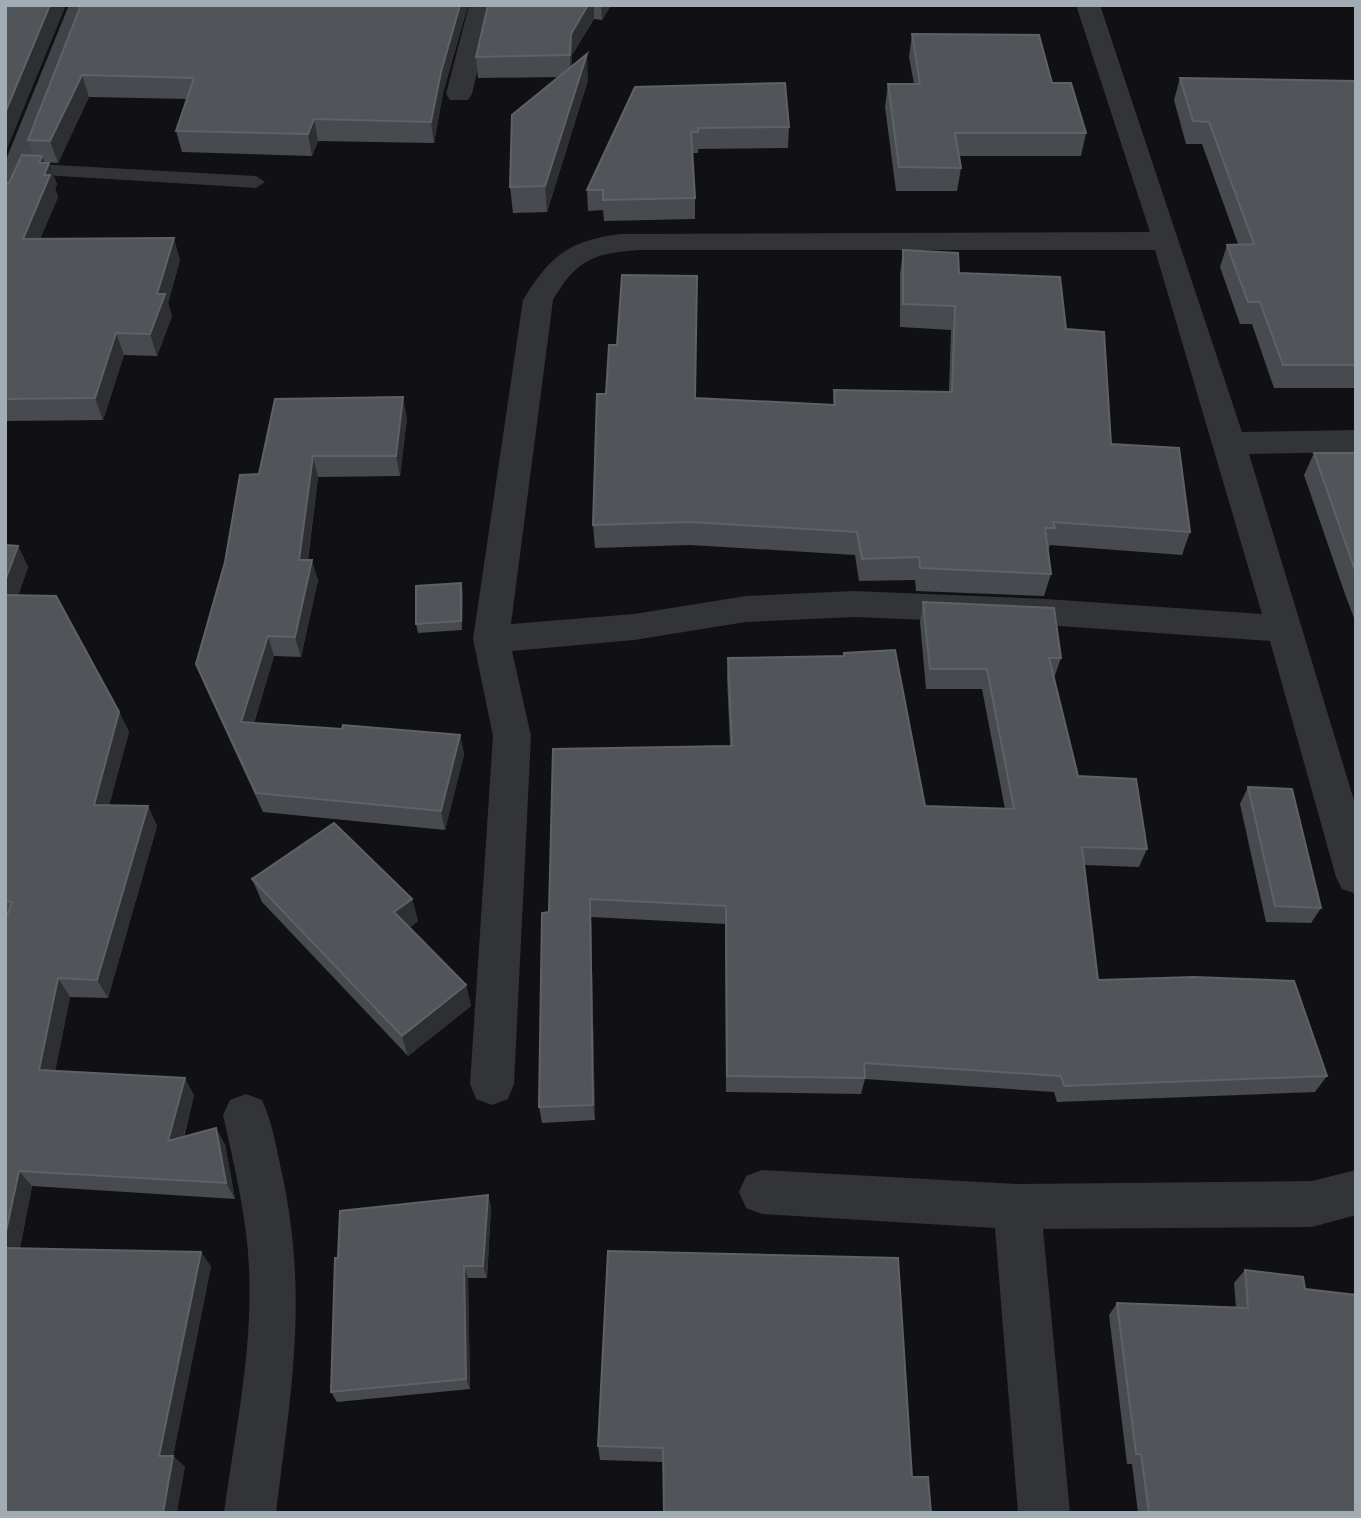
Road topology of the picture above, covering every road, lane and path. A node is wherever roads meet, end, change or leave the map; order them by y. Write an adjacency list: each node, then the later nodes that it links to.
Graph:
1 (81, 5): 5 (street)
2 (481, 5): 4 (street)
3 (1088, 5): 8 (street)
4 (459, 94)
5 (18, 169): 6 (lane); 7 (street)
6 (256, 182)
7 (5, 197)
8 (1165, 241): 10 (street); 12 (street)
9 (1356, 442): 10 (street)
10 (1228, 443): 11 (street)
11 (1286, 629): 12 (street); 13 (street)
12 (491, 639): 14 (street)
13 (1356, 877)
14 (492, 1084)
15 (246, 1115): 19 (street)
16 (762, 1192): 18 (street)
17 (1356, 1192): 18 (street)
18 (1017, 1207): 20 (street)
19 (250, 1513)
20 (1044, 1513)

